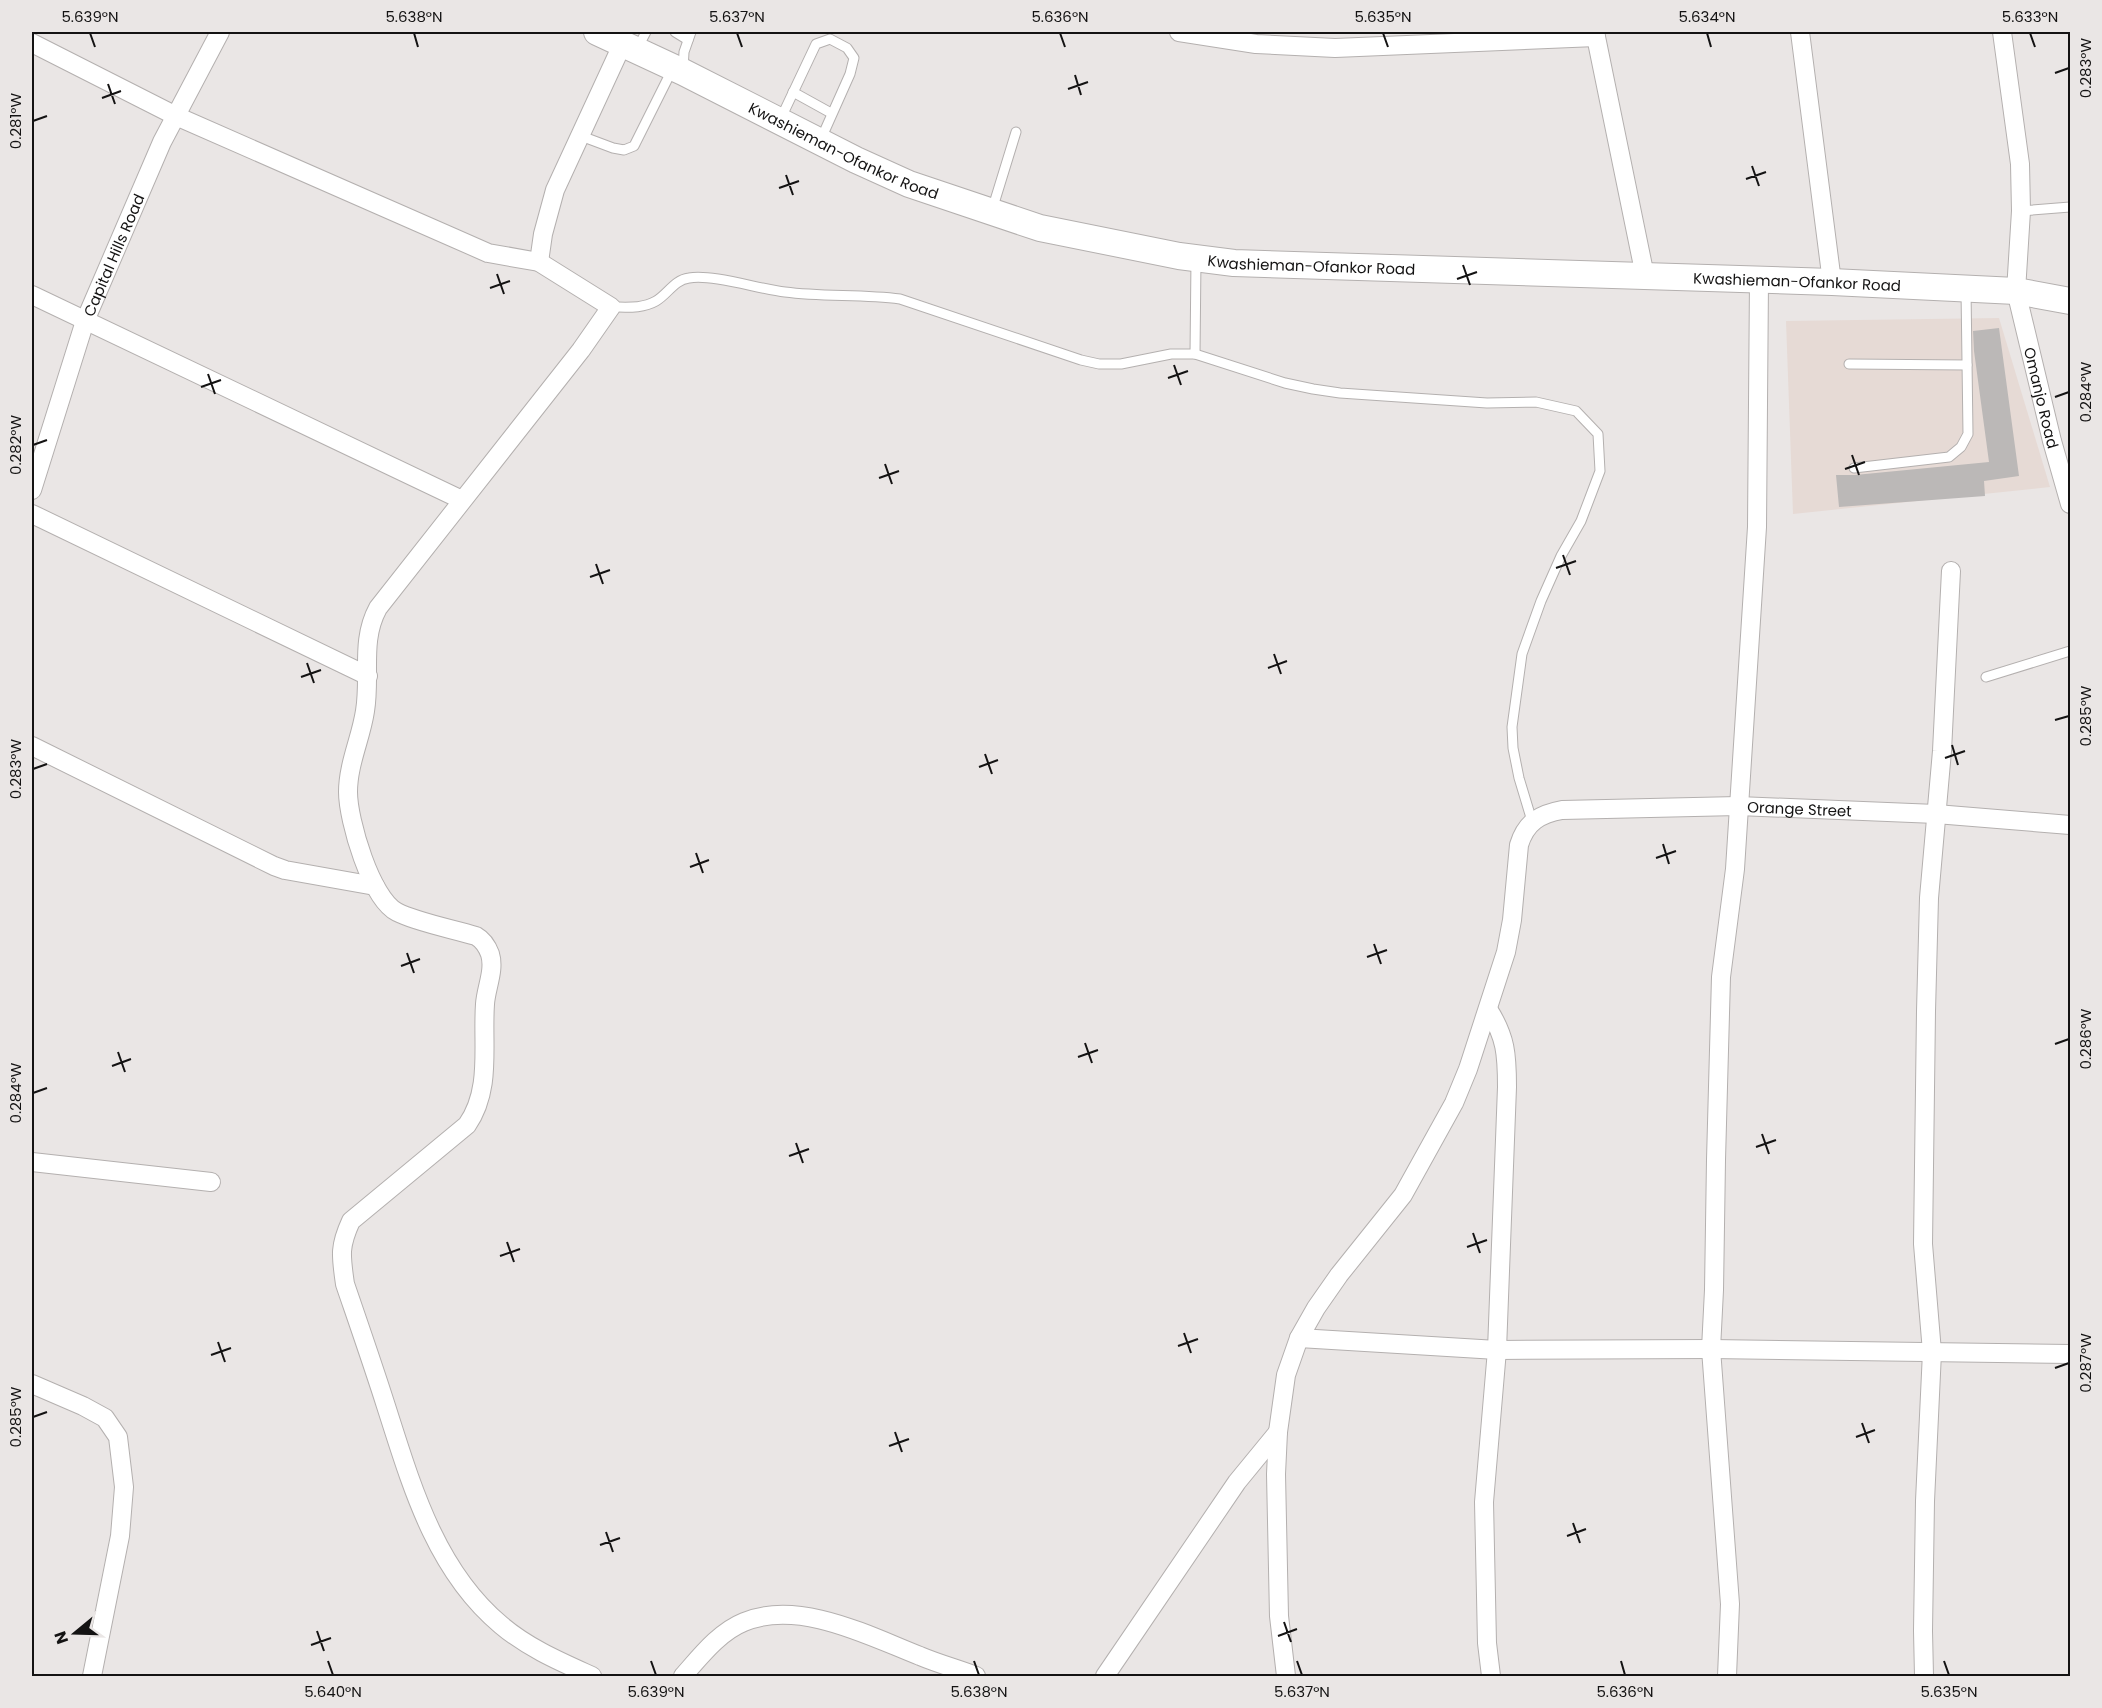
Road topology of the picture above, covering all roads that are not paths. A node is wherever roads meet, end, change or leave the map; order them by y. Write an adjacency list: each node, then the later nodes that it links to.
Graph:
1 (220, 32): 14 (street, Capital Hills Road)
2 (597, 32): 10 (main road, Kwashieman-Ofankor Road)
3 (675, 32): 8 (lane)
4 (1179, 32): 7 (street)
5 (1800, 32): 26 (street)
6 (2002, 32): 20 (street, Omanjo Road)
7 (1595, 34): 24 (street)
8 (690, 36): 11 (lane)
9 (32, 43): 14 (street)
10 (634, 43): 11 (main road, Kwashieman-Ofankor Road); 17 (street)
11 (678, 70): 15 (main road, Kwashieman-Ofankor Road); 17 (lane)
12 (793, 92): 13 (lane); 13 (lane); 15 (lane)
13 (831, 113): 18 (lane)
14 (176, 116): 23 (street); 32 (street, Capital Hills Road)
15 (780, 121): 18 (main road, Kwashieman-Ofankor Road)
16 (1016, 132): 21 (lane)
17 (580, 136): 23 (street)
18 (820, 141): 21 (main road, Kwashieman-Ofankor Road)
19 (2070, 207): 20 (lane)
20 (2021, 211): 28 (street, Omanjo Road)
21 (991, 212): 22 (main road, Kwashieman-Ofankor Road)
22 (1196, 258): 24 (main road, Kwashieman-Ofankor Road); 33 (lane)
23 (539, 262): 31 (street)
24 (1645, 276): 25 (main road, Kwashieman-Ofankor Road)
25 (1758, 280): 26 (main road, Kwashieman-Ofankor Road); 46 (street)
26 (1832, 282): 27 (main road, Kwashieman-Ofankor Road)
27 (1966, 289): 28 (main road, Kwashieman-Ofankor Road); 35 (lane)
28 (2016, 291): 30 (main road, Kwashieman-Ofankor Road); 39 (street, Omanjo Road)
29 (32, 295): 32 (street)
30 (2070, 301)
31 (611, 307): 33 (lane); 38 (street)
32 (85, 321): 37 (street, Capital Hills Road); 38 (street)
33 (1195, 354): 48 (lane)
34 (1849, 364): 35 (lane)
35 (1967, 365): 36 (lane)
36 (1854, 468)
37 (32, 490)
38 (462, 500): 43 (street)
39 (2070, 504)
40 (32, 514): 43 (street)
41 (1952, 571): 47 (street)
42 (2070, 651): 44 (lane)
43 (368, 676): 50 (street)
44 (1986, 677)
45 (32, 746): 50 (street)
46 (1738, 806): 47 (street, Orange Street); 48 (street, Orange Street); 55 (street)
47 (1936, 814): 49 (street, Orange Street); 57 (street)
48 (1532, 821): 51 (street)
49 (2070, 825)
50 (375, 886): 62 (street)
51 (1488, 1009): 54 (street); 56 (street)
52 (32, 1162): 53 (street)
53 (211, 1182)
54 (1299, 1338): 56 (street); 60 (street)
55 (1711, 1349): 56 (street); 57 (street); 68 (street)
56 (1497, 1350): 67 (street)
57 (1932, 1352): 58 (street); 69 (street)
58 (2070, 1354)
59 (32, 1384): 61 (street)
60 (1278, 1432): 65 (street); 66 (street)
61 (92, 1677)
62 (592, 1677)
63 (683, 1677): 64 (street)
64 (976, 1677)
65 (1105, 1677)
66 (1286, 1677)
67 (1491, 1677)
68 (1727, 1677)
69 (1924, 1677)

